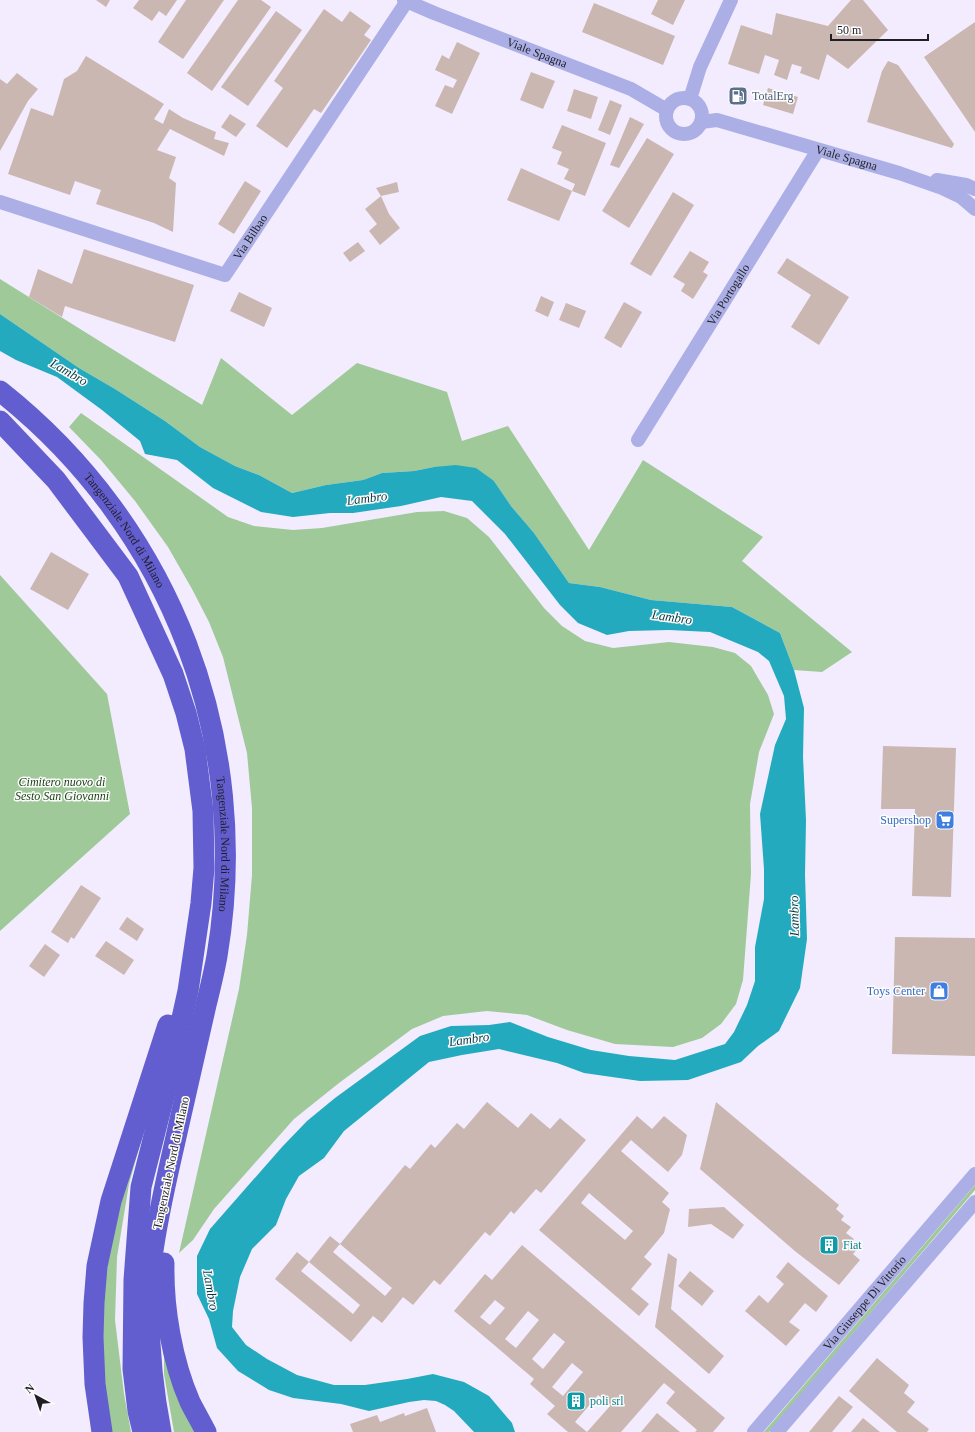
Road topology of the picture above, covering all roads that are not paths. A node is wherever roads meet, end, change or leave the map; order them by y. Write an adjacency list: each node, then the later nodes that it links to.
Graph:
1 (731, 0): 3 (street)
2 (405, 1): 4 (street, Viale Spagna); 9 (street, Via Bilbao)
3 (690, 99): 4 (street); 5 (street)
4 (667, 110): 5 (street)
5 (700, 122): 6 (street, Viale Spagna)
6 (818, 150): 7 (street, Viale Spagna); 13 (street, Via Portogallo)
7 (899, 173): 8 (street, Viale Spagna); 10 (street, Viale Spagna)
8 (975, 189)
9 (0, 202)
10 (975, 209)
11 (0, 391): 15 (highway, Tangenziale Nord di Milano)
12 (0, 421): 14 (highway, Tangenziale Nord di Milano)
13 (638, 440)
14 (160, 1076): 18 (highway); 19 (highway, Tangenziale Nord di Milano)
15 (190, 1078): 20 (highway, Tangenziale Nord di Milano); 21 (highway)
16 (975, 1174): 22 (street, Via Giuseppe Di Vittorio)
17 (975, 1202): 23 (street, Via Giuseppe Di Vittorio)
18 (102, 1432)
19 (143, 1432)
20 (161, 1432)
21 (206, 1432)
22 (754, 1432)
23 (777, 1432)

